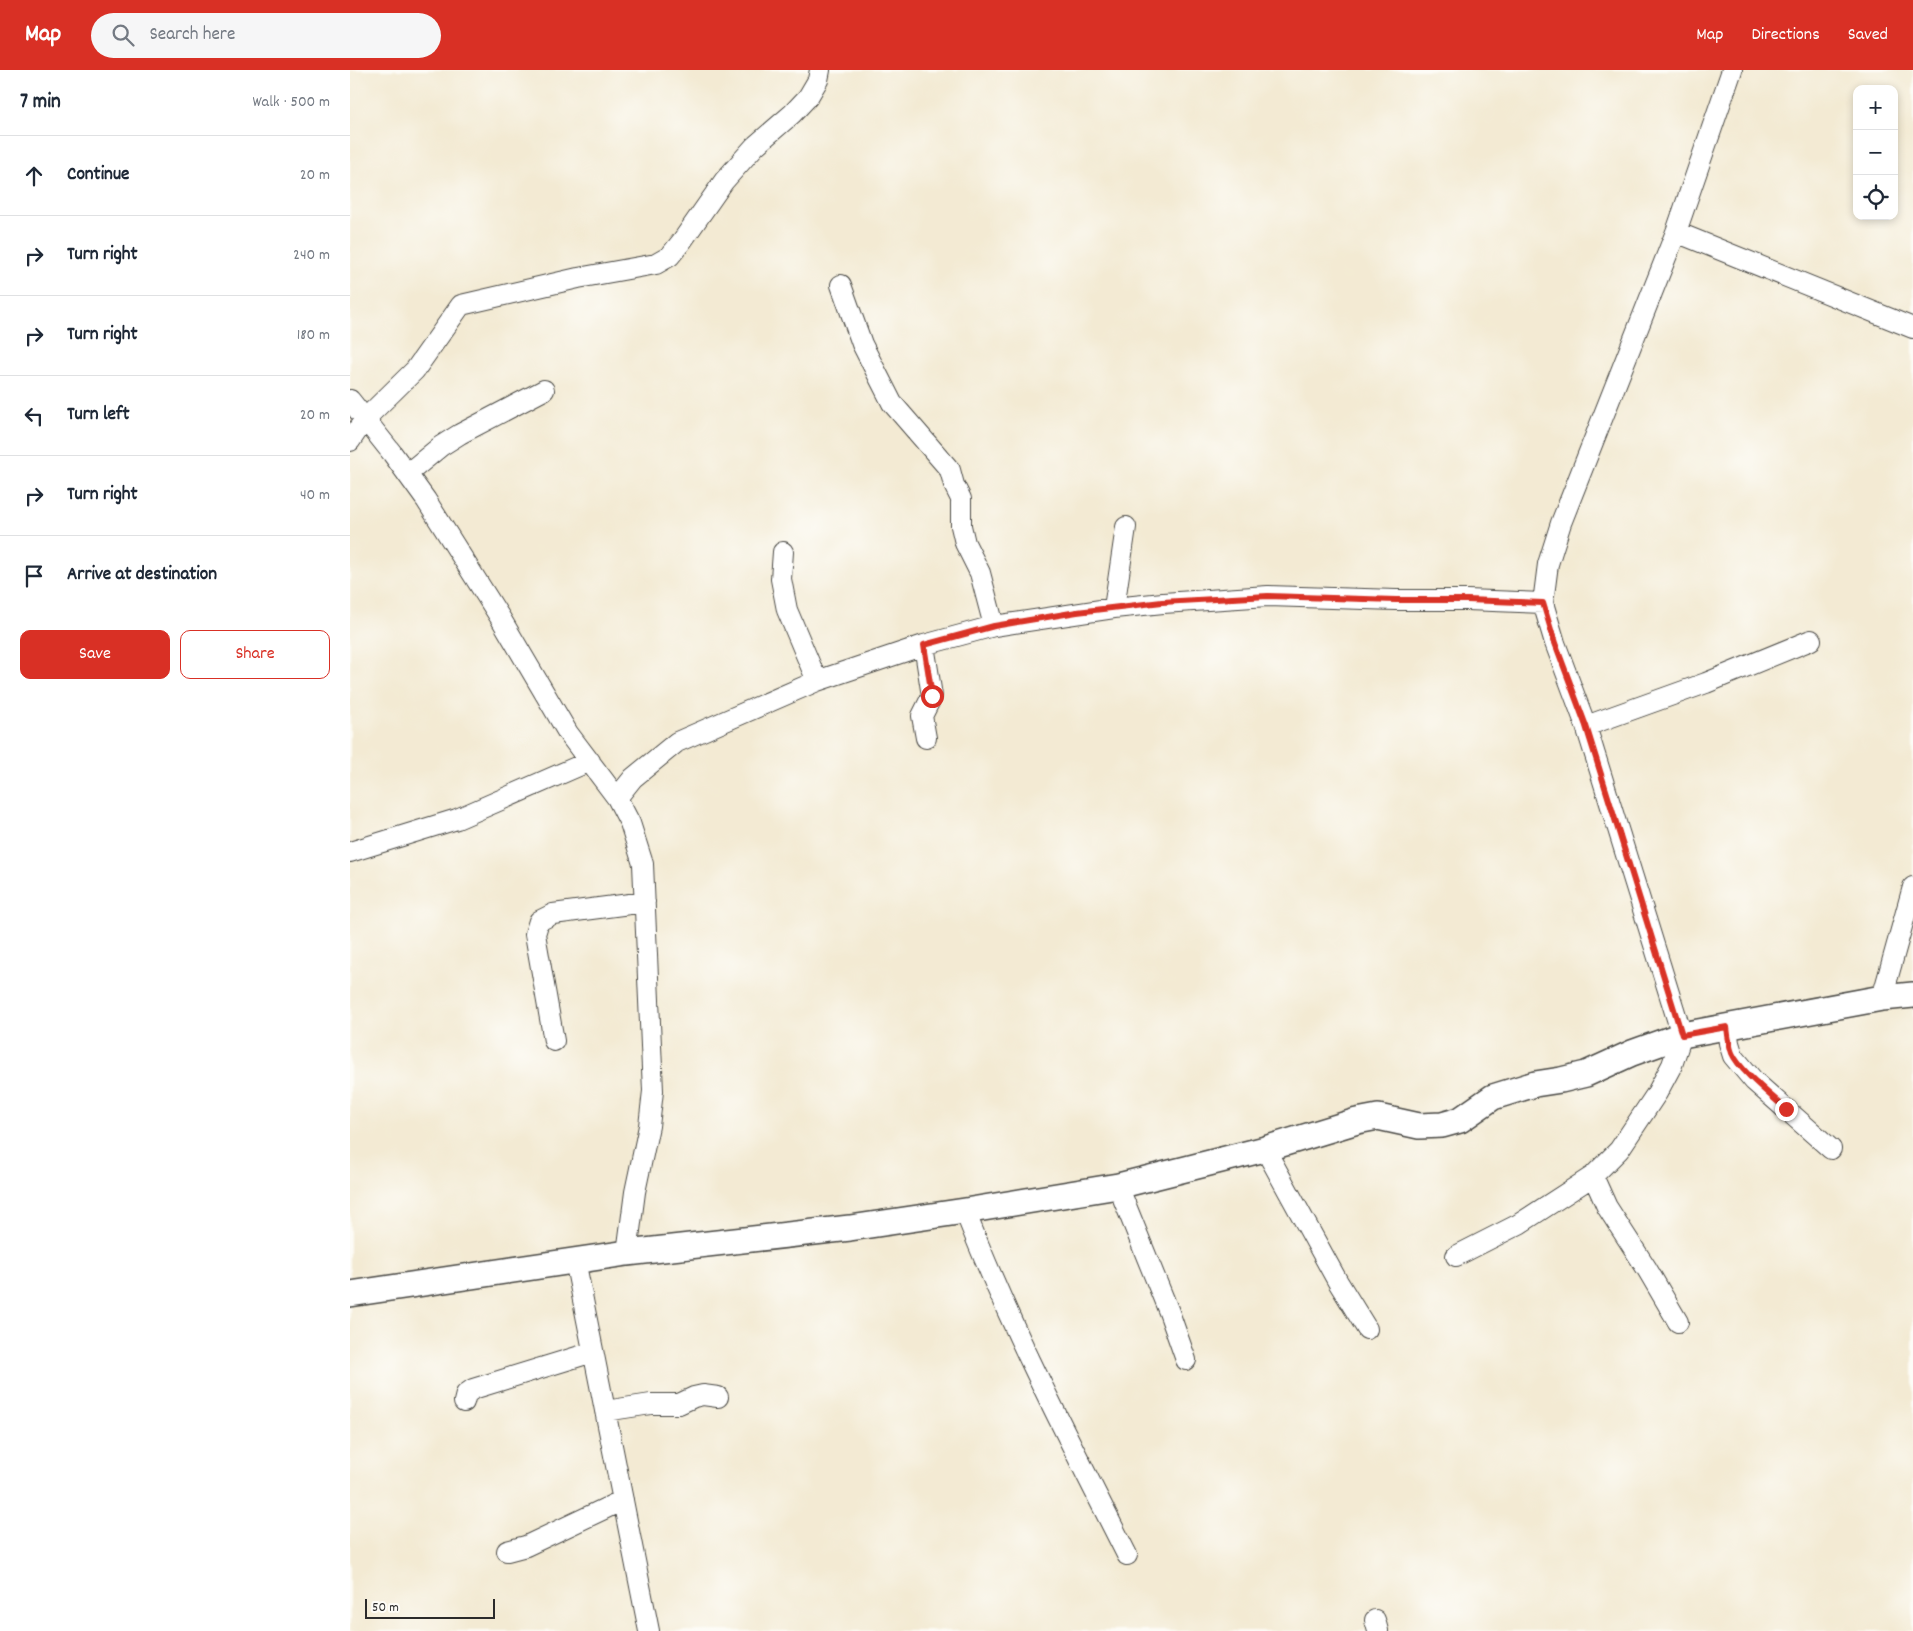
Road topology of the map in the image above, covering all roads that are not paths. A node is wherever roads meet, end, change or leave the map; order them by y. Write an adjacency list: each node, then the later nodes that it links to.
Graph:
1 (820, 70): 8 (street)
2 (1732, 70): 3 (street)
3 (1676, 232): 5 (street); 13 (street)
4 (841, 285): 15 (street)
5 (1913, 328)
6 (544, 390): 10 (street)
7 (350, 400): 8 (street)
8 (365, 419): 9 (street); 10 (street)
9 (350, 441)
10 (407, 474): 21 (street)
11 (1126, 526): 14 (street)
12 (783, 552): 18 (street)
13 (1543, 603): 14 (street); 19 (street)
14 (1114, 608): 15 (street)
15 (994, 626): 17 (street)
16 (1811, 640): 19 (street)
17 (924, 645): 18 (street); 20 (street)
18 (817, 681): 22 (street)
19 (1586, 726): 29 (street)
20 (926, 738)
21 (590, 761): 22 (street); 23 (street)
22 (617, 798): 25 (street)
23 (350, 852)
24 (1913, 887): 27 (street)
25 (645, 902): 30 (street); 36 (street)
26 (1913, 995): 27 (street)
27 (1882, 998): 28 (street)
28 (1727, 1027): 29 (street); 32 (street)
29 (1682, 1035): 31 (street); 33 (street)
30 (554, 1041)
31 (1265, 1149): 34 (street); 41 (street)
32 (1831, 1149)
33 (1593, 1176): 37 (street); 40 (street)
34 (1118, 1186): 35 (street); 43 (street)
35 (965, 1211): 36 (street); 49 (street)
36 (627, 1253): 38 (street)
37 (1456, 1256)
38 (575, 1260): 39 (street); 42 (street)
39 (350, 1294)
40 (1678, 1322)
41 (1367, 1329)
42 (593, 1352): 45 (street); 46 (street)
43 (1186, 1360)
44 (718, 1397): 46 (street)
45 (464, 1402)
46 (605, 1412): 47 (street)
47 (623, 1500): 48 (street); 50 (street)
48 (507, 1551)
49 (1127, 1555)
50 (649, 1631)

